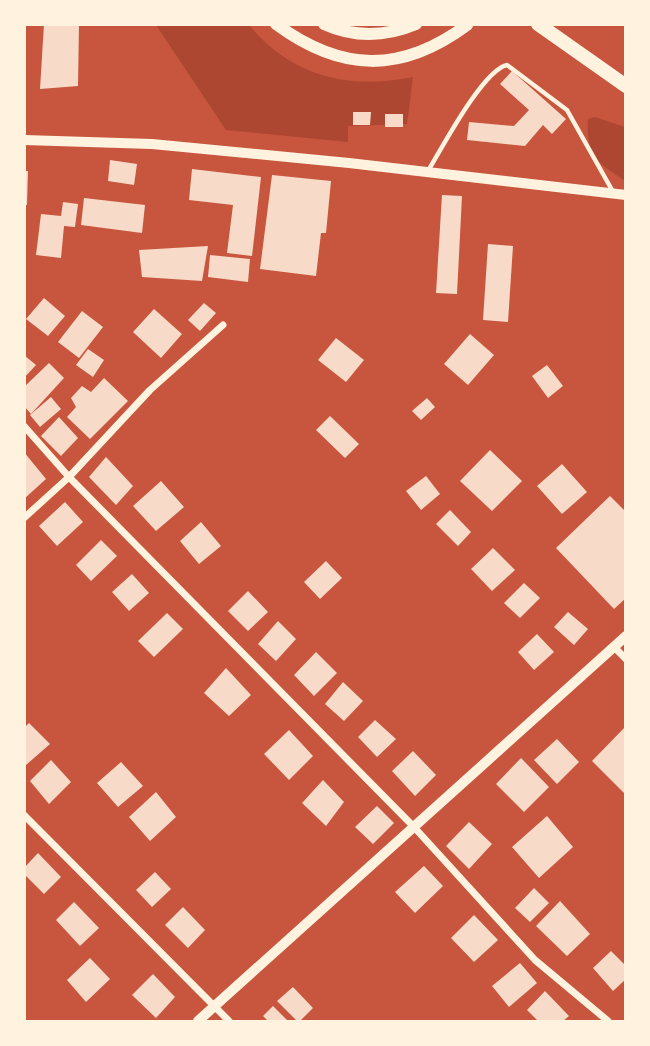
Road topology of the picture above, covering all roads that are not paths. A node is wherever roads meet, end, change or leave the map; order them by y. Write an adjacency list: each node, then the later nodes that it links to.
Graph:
1 (276, 24): 5 (main road)
2 (324, 24): 3 (main road)
3 (416, 24)
4 (538, 24): 6 (main road)
5 (467, 25)
6 (625, 89)
7 (24, 140): 8 (street)
8 (427, 172): 9 (street); 9 (lane)
9 (620, 195)
10 (223, 325): 12 (street)
11 (24, 426): 12 (street)
12 (69, 477): 13 (street); 18 (street)
13 (24, 518)
14 (625, 636): 15 (street)
15 (614, 647): 16 (street); 18 (street)
16 (625, 659)
17 (24, 815): 19 (street)
18 (413, 826): 19 (street); 22 (street)
19 (213, 1008): 20 (street); 21 (street)
20 (198, 1021)
21 (229, 1021)
22 (608, 1021)

